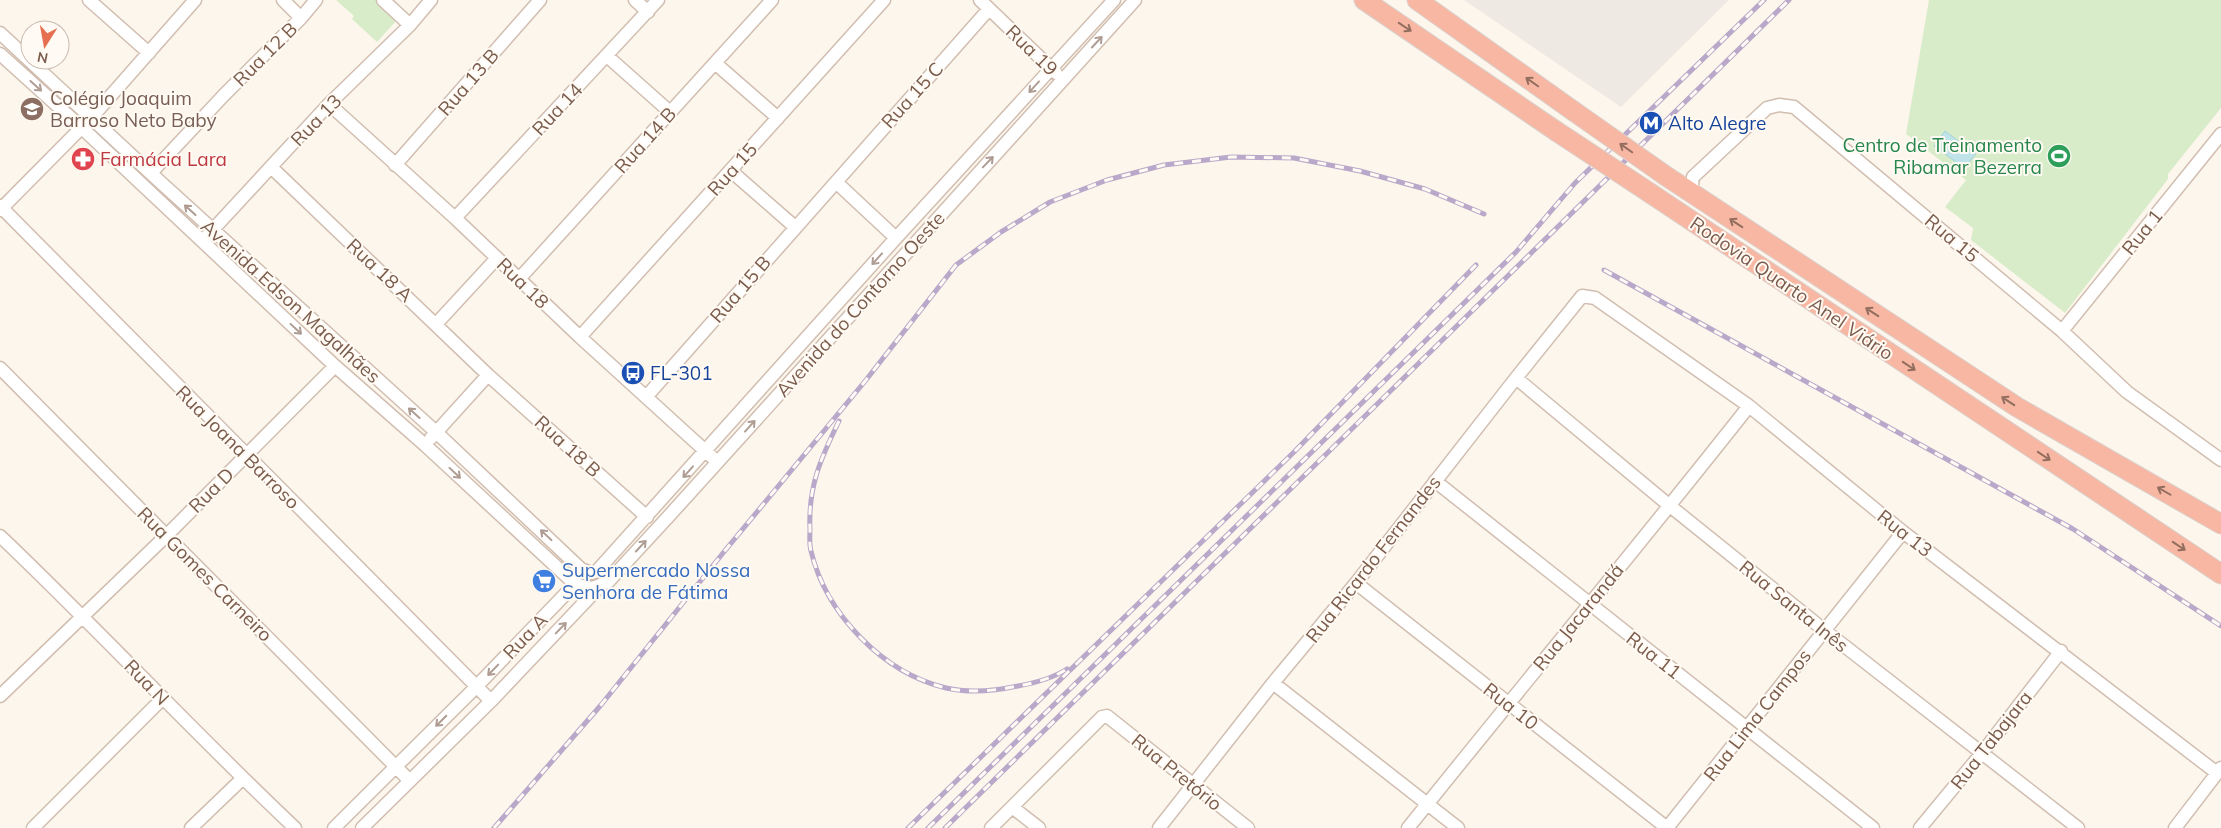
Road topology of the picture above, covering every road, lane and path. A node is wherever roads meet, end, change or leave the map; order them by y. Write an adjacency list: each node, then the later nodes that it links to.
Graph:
1 (89, 0): 22 (street)
2 (195, 0): 22 (street)
3 (283, 0): 19 (street)
4 (316, 0): 19 (street, Rua 12 B)
5 (383, 0): 20 (street)
6 (431, 0): 20 (street, Rua 13)
7 (540, 0): 34 (street, Rua 13 B)
8 (635, 0): 17 (street)
9 (658, 0): 17 (street, Rua 14)
10 (772, 0): 25 (street, Rua 14 B)
11 (884, 0): 31 (street, Rua 15)
12 (1135, 0): 18 (street, Avenida do Contorno Oeste)
13 (1364, 0): 81 (highway, Rodovia Quarto Anel Viário, one-way to 81, bridge)
14 (1417, 0): 42 (highway, Rodovia Quarto Anel Viário, one-way to 14, bridge)
15 (1110, 2): 18 (street); 26 (street, Avenida do Contorno Oeste)
16 (985, 4): 26 (street, Rua 19); 40 (street, Rua 15 C)
17 (648, 12): 24 (street, Rua 14)
18 (1121, 16): 27 (street, Avenida do Contorno Oeste, one-way to 18)
19 (301, 18): 36 (street, Rua 12 B)
20 (410, 25): 28 (street, Rua 13)
21 (0, 33): 30 (street, Avenida Edson Magalhães)
22 (149, 53): 30 (street)
23 (0, 54): 32 (street, Avenida Edson Magalhães, one-way to 32)
24 (607, 56): 29 (street); 46 (street, Rua 14)
25 (715, 63): 29 (street, Rua 14 B); 31 (street)
26 (1052, 68): 27 (street, Rua 19); 38 (street, Avenida do Contorno Oeste, one-way to 38)
27 (1062, 79): 41 (street, Avenida do Contorno Oeste, one-way to 27)
28 (330, 104): 34 (street, Rua 18); 35 (street, Rua 13)
29 (670, 112): 52 (street, Rua 14 B)
30 (92, 117): 32 (street); 36 (street, Avenida Edson Magalhães)
31 (778, 118): 37 (street, Rua 15)
32 (82, 128): 39 (street, Avenida Edson Magalhães); 45 (street)
33 (2221, 134): 56 (street, Rua 1)
34 (395, 165): 46 (street, Rua 18)
35 (271, 166): 48 (street, Rua 13); 54 (street, Rua 18 A)
36 (148, 170): 39 (street, Rua 12 B); 48 (street, Avenida Edson Magalhães, one-way to 36)
37 (730, 171): 47 (street); 57 (street, Rua 15)
38 (955, 174): 41 (street); 43 (street, Avenida do Contorno Oeste)
39 (133, 176): 50 (street, Avenida Edson Magalhães)
40 (836, 182): 47 (street, Rua 15 B); 49 (street)
41 (966, 185): 44 (street, Avenida do Contorno Oeste)
42 (1691, 193): 56 (street, Rua 15); 76 (highway, Rodovia Quarto Anel Viário, one-way to 42)
43 (934, 196): 44 (street); 49 (street, Avenida do Contorno Oeste)
44 (947, 207): 58 (street, Avenida do Contorno Oeste)
45 (1, 208): 70 (street, Rua Joana Barroso)
46 (455, 218): 51 (street, Rua 18)
47 (795, 227): 65 (street, Rua 15 B)
48 (213, 230): 50 (street, Rua 13); 67 (street, Avenida Edson Magalhães, one-way to 48)
49 (896, 238): 55 (street, Avenida do Contorno Oeste, one-way to 55)
50 (202, 241): 61 (street, Avenida Edson Magalhães, one-way to 61)
51 (497, 258): 52 (street, Rua 18); 54 (street)
52 (519, 279): 57 (street, Rua 18)
53 (1590, 296): 64 (street, Rua Ricardo Fernandes); 66 (street, Rua 13)
54 (437, 323): 63 (street, Rua 18 A)
55 (815, 328): 58 (street); 59 (street, Avenida do Contorno Oeste)
56 (2062, 331): 71 (street, Rua 15)
57 (580, 337): 65 (street, Rua 18)
58 (828, 340): 60 (street, Avenida do Contorno Oeste)
59 (797, 349): 60 (street); 69 (street, Avenida do Contorno Oeste)
60 (810, 360): 72 (street, Avenida do Contorno Oeste, one-way to 60)
61 (335, 366): 68 (street, Avenida Edson Magalhães); 70 (street, Rua D)
62 (0, 368): 79 (street, Rua Gomes Carneiro)
63 (488, 375): 67 (street); 75 (street, Rua 18 B)
64 (1516, 378): 73 (street, Rua Ricardo Fernandes); 74 (street, Rua Santa Inês)
65 (646, 397): 69 (street, Rua 18)
66 (1748, 406): 74 (street, Rua Jacarandá); 77 (street, Rua 13)
67 (436, 432): 68 (street); 80 (street, Avenida Edson Magalhães, one-way to 67)
68 (425, 445): 83 (street, Avenida Edson Magalhães, one-way to 83)
69 (706, 452): 72 (street, Rua 18); 75 (street, Avenida do Contorno Oeste, one-way to 75)
70 (246, 455): 79 (street, Rua D); 94 (street, Rua Joana Barroso)
71 (2221, 460)
72 (717, 462): 84 (street, Avenida do Contorno Oeste, one-way to 72)
73 (1435, 481): 82 (street, Rua Ricardo Fernandes); 85 (street, Rua 11)
74 (1670, 506): 85 (street, Rua Jacarandá); 87 (street, Rua Santa Inês)
75 (647, 517): 80 (street, Avenida do Contorno Oeste)
76 (2221, 524)
77 (1903, 532): 87 (street, Rua Lima Campos); 90 (street, Rua 13)
78 (0, 536): 86 (street, Rua N)
79 (167, 536): 86 (street, Rua D); 101 (street, Rua Gomes Carneiro)
80 (582, 569)
81 (2221, 574)
82 (1356, 583): 93 (street, Rua Ricardo Fernandes); 98 (street, Rua 10)
83 (575, 584): 84 (street); 88 (street, Rua A)
84 (601, 585): 89 (street, Avenida do Contorno Oeste, one-way to 84)
85 (1588, 604): 98 (street, Rua Jacarandá); 99 (street, Rua 11)
86 (83, 615): 95 (street, Rua D); 96 (street, Rua N)
87 (1824, 630): 99 (street, Rua Lima Campos); 100 (street, Rua Santa Inês)
88 (525, 636): 89 (street); 91 (street, Rua A)
89 (539, 650): 92 (street, Avenida do Contorno Oeste)
90 (2060, 651): 100 (street, Rua Tabajara); 102 (street, Rua 13)
91 (506, 656): 92 (street); 94 (street, Rua A, one-way to 94)
92 (520, 670): 97 (street, Avenida do Contorno Oeste)
93 (1273, 683): 105 (street, Rua Ricardo Fernandes); 106 (street)
94 (476, 687): 97 (street, Rua Joana Barroso); 101 (street, Rua A, one-way to 101)
95 (0, 696)
96 (163, 698): 103 (street, Rua N); 108 (street)
97 (491, 701): 104 (street, Avenida do Contorno Oeste)
98 (1508, 704): 106 (street, Rua Jacarandá); 119 (street, Rua 10)
99 (1747, 728): 119 (street, Rua Lima Campos); 120 (street, Rua 11)
100 (1982, 753): 121 (street, Rua Tabajara); 122 (street, Rua Santa Inês)
101 (396, 766): 104 (street, Rua Gomes Carneiro); 111 (street, Rua A)
102 (2219, 771): 123 (street)
103 (242, 779): 109 (street); 110 (street, Rua N)
104 (410, 781): 112 (street, Avenida do Contorno Oeste)
105 (1192, 785): 107 (street, Rua Pretório); 115 (street, Rua Ricardo Fernandes); 116 (street, Rua Pretório)
106 (1428, 803): 117 (street, Rua Jacarandá); 118 (street)
107 (1012, 807): 113 (street); 114 (street)
108 (33, 828)
109 (191, 828)
110 (295, 828)
111 (334, 828)
112 (362, 828)
113 (991, 828)
114 (1039, 828)
115 (1159, 828)
116 (1248, 828)
117 (1408, 828)
118 (1458, 828)
119 (1667, 828)
120 (1873, 828)
121 (1920, 828)
122 (2078, 828)
123 (2175, 828)

